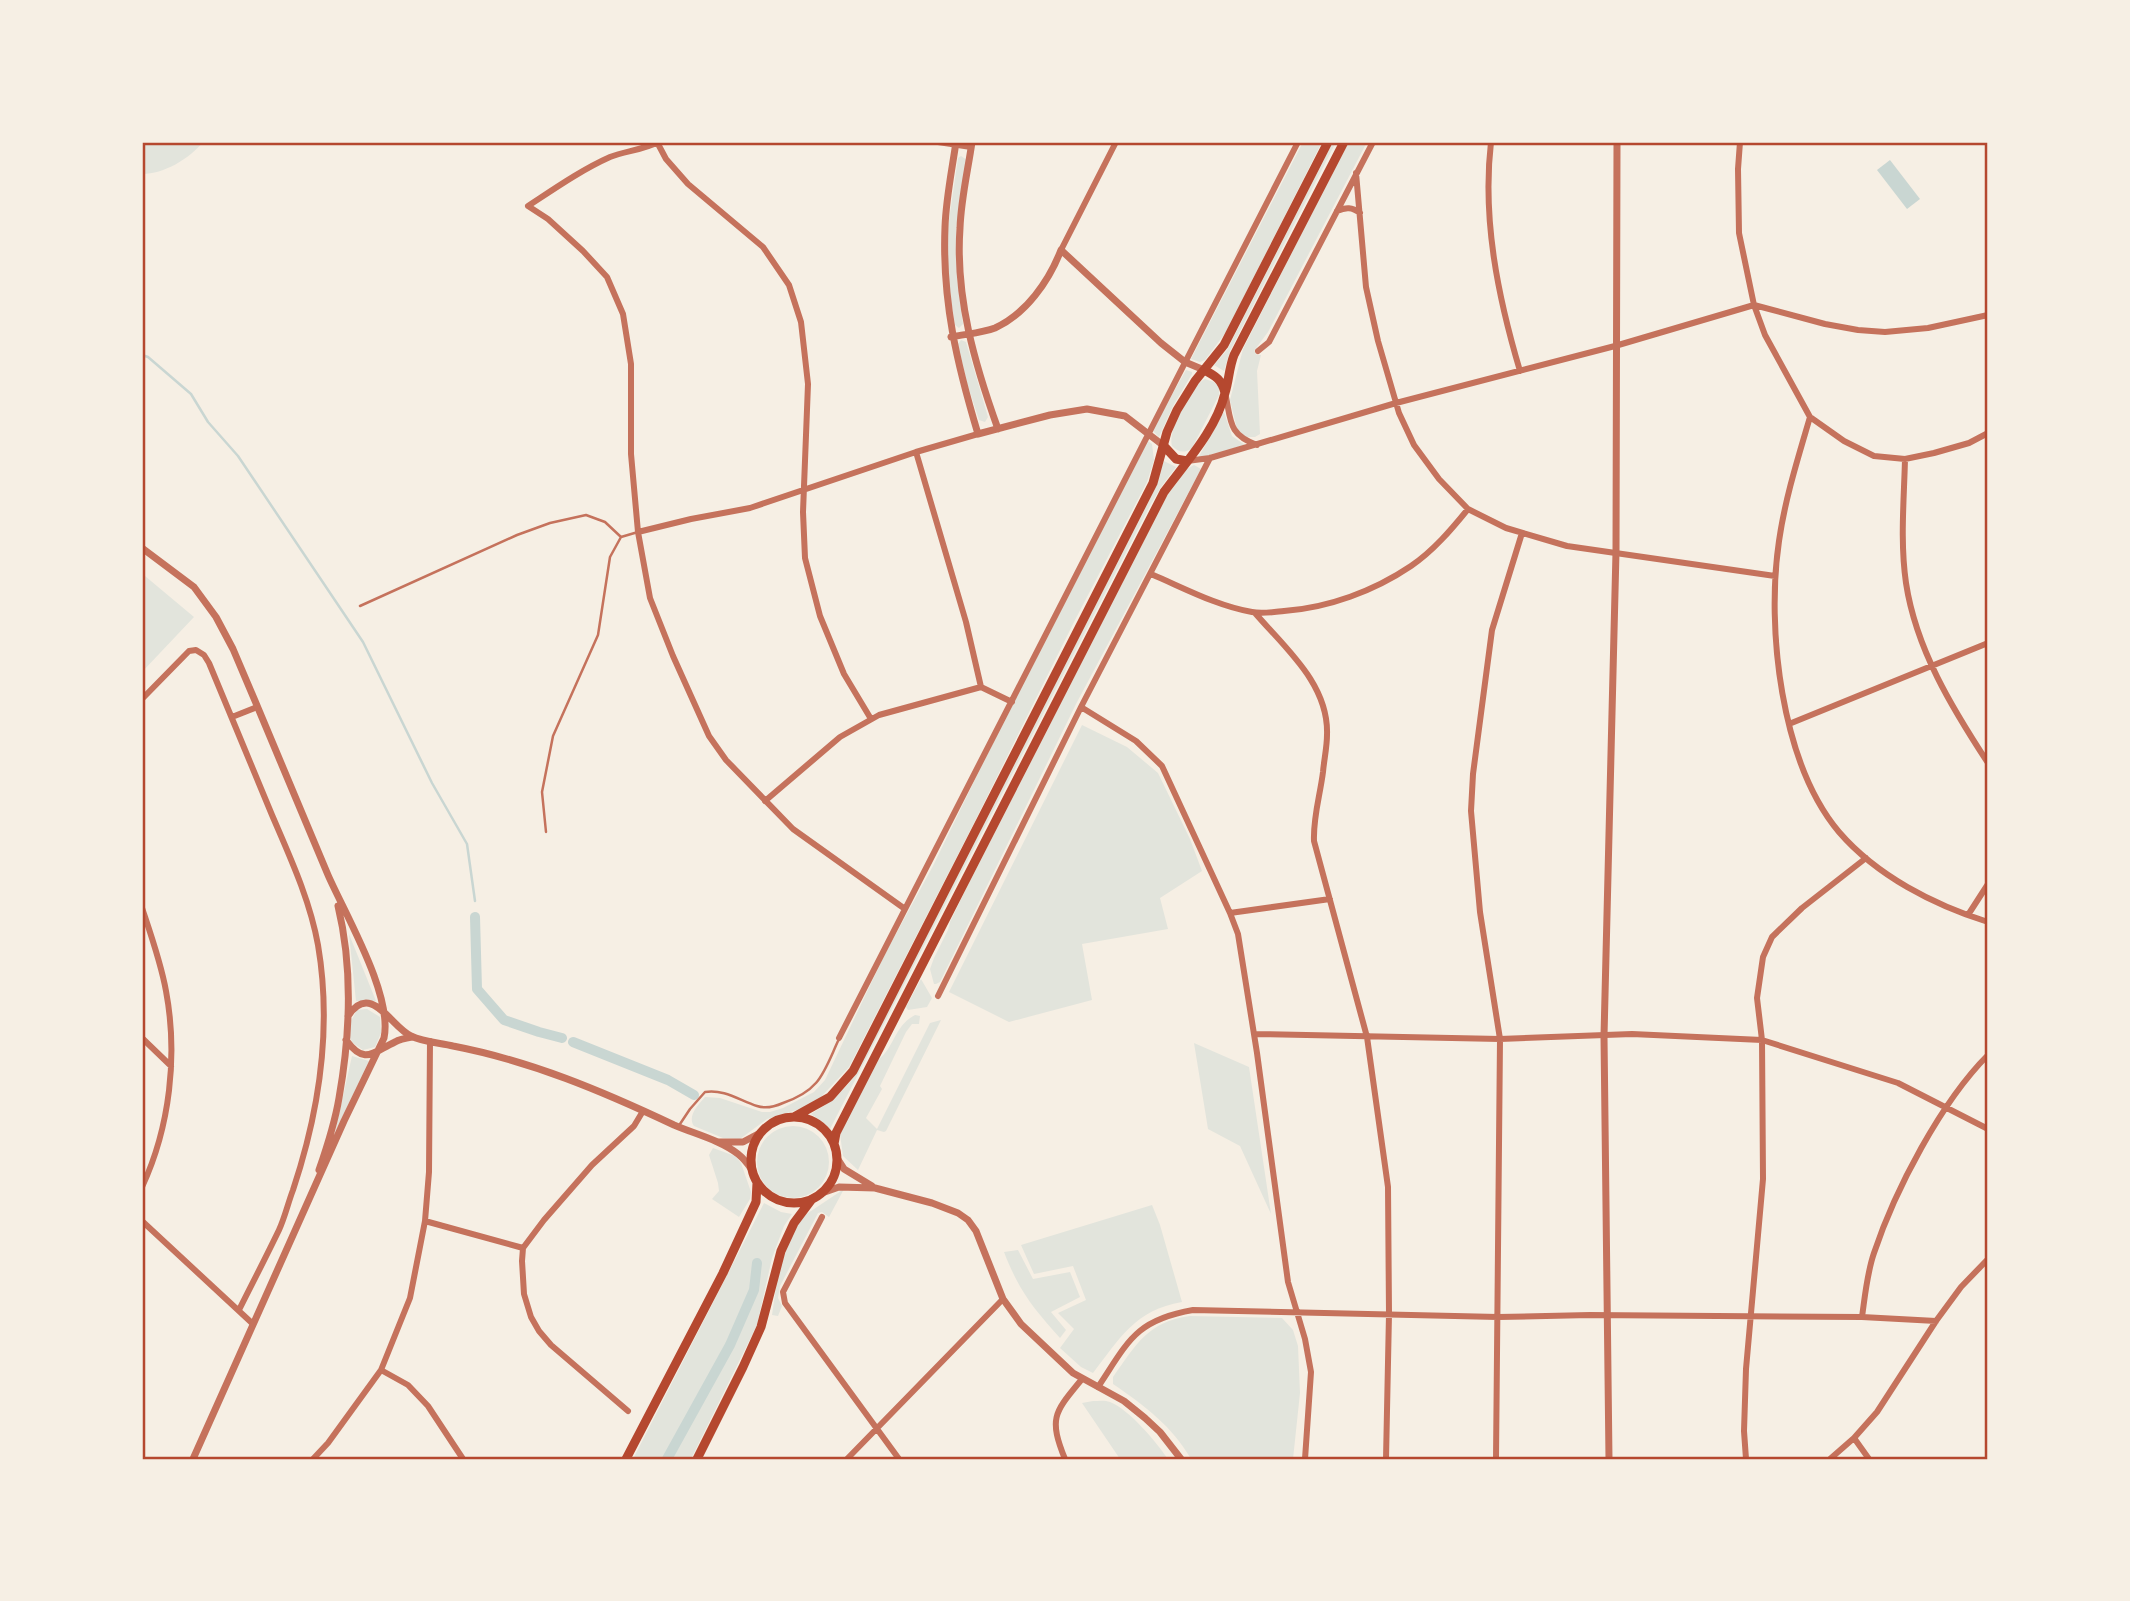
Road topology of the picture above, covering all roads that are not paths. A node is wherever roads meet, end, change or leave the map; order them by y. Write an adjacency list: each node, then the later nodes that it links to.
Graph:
1 (658, 142): 41 (street); 43 (street)
2 (938, 142): 11 (street)
3 (1116, 142): 16 (street)
4 (1298, 142): 25 (street)
5 (1328, 142): 26 (main road)
6 (1344, 142): 28 (main road)
7 (1373, 142): 13 (street)
8 (1491, 142): 27 (street)
9 (1617, 142): 23 (street)
10 (1740, 142): 17 (street)
11 (956, 143): 12 (street); 22 (street)
12 (972, 144): 21 (street)
13 (1356, 173): 14 (street); 15 (street)
14 (1337, 211): 15 (street); 24 (street)
15 (1360, 214): 29 (street)
16 (1061, 250): 21 (street); 25 (street)
17 (1754, 305): 20 (street); 23 (street); 30 (street)
18 (1988, 308): 20 (street)
19 (1988, 315): 20 (street)
20 (1979, 317)
21 (968, 333): 22 (street); 31 (street)
22 (951, 337): 34 (street)
23 (1615, 346): 27 (street); 47 (street)
24 (1258, 351)
25 (1185, 362): 26 (street); 32 (street)
26 (1204, 370): 28 (main road); 36 (main road)
27 (1520, 371): 29 (street)
28 (1225, 395): 35 (street); 40 (main road)
29 (1396, 403): 35 (street); 42 (street)
30 (1810, 417): 39 (street); 49 (street)
31 (998, 429): 32 (street); 34 (street)
32 (1149, 433): 36 (street); 56 (street)
33 (1988, 433): 39 (street)
34 (978, 434): 37 (street)
35 (1256, 444): 38 (street)
36 (1164, 446): 40 (main road); 92 (main road)
37 (916, 452): 41 (street); 54 (street)
38 (1210, 458): 40 (street); 48 (street)
39 (1905, 459): 53 (street)
40 (1187, 461): 97 (main road)
41 (804, 490): 43 (street); 60 (street)
42 (1468, 509): 44 (street); 51 (street)
43 (638, 533): 45 (lane); 63 (street)
44 (1522, 533): 47 (street); 83 (street)
45 (621, 537): 50 (lane); 64 (lane)
46 (142, 548): 57 (street)
47 (1616, 552): 49 (street); 78 (street)
48 (1152, 574): 51 (street); 58 (street)
49 (1775, 576): 61 (street)
50 (360, 606)
51 (1255, 613): 68 (street)
52 (1988, 643): 53 (street)
53 (1932, 666): 61 (street); 62 (street)
54 (981, 687): 56 (street); 60 (street)
55 (142, 699): 59 (street)
56 (1012, 702): 70 (street)
57 (257, 707): 59 (street); 67 (street)
58 (1081, 707): 71 (street); 74 (street)
59 (232, 717): 112 (street)
60 (871, 719): 63 (street)
61 (1789, 724): 65 (street)
62 (1988, 763)
63 (765, 801): 70 (street)
64 (546, 832)
65 (1866, 858): 72 (street); 85 (street)
66 (1988, 884): 72 (street)
67 (334, 888): 75 (street); 76 (street)
68 (1330, 899): 71 (street); 80 (street)
69 (142, 908): 89 (street)
70 (905, 909): 82 (street)
71 (1230, 913): 77 (street)
72 (1968, 915): 73 (street)
73 (1988, 922)
74 (938, 996)
75 (384, 1010): 76 (street); 79 (street); 87 (street)
76 (348, 1016): 84 (street)
77 (1254, 1034): 80 (street); 113 (street)
78 (1604, 1036): 83 (street); 85 (street); 115 (street)
79 (412, 1037): 86 (street); 87 (street)
80 (1367, 1037): 83 (street); 114 (street)
81 (142, 1038): 89 (street)
82 (839, 1038): 93 (lane)
83 (1500, 1039): 116 (street)
84 (346, 1040): 87 (street); 105 (street)
85 (1762, 1040): 90 (street); 117 (street)
86 (430, 1041): 91 (street); 107 (street)
87 (377, 1054): 105 (street)
88 (1988, 1055): 90 (street)
89 (171, 1066): 101 (street)
90 (1946, 1107): 94 (street); 118 (street)
91 (643, 1111): 93 (street); 109 (street)
92 (794, 1117): 95 (main road); 97 (main road)
93 (679, 1127): 96 (street)
94 (1988, 1129)
95 (760, 1133): 96 (street); 99 (main road)
96 (715, 1142): 99 (street)
97 (834, 1144): 98 (main road)
98 (837, 1158): 102 (street); 103 (main road)
99 (752, 1170): 100 (main road)
100 (757, 1183): 104 (main road); 130 (main road)
101 (142, 1187)
102 (875, 1188): 103 (street); 111 (street)
103 (822, 1192): 104 (main road)
104 (812, 1199): 131 (main road)
105 (301, 1216): 120 (street)
106 (822, 1217): 125 (street)
107 (425, 1221): 109 (street); 121 (street)
108 (142, 1222): 112 (street)
109 (523, 1248): 124 (street)
110 (1988, 1259): 119 (street)
111 (1003, 1298): 122 (street); 125 (street)
112 (239, 1310): 120 (street)
113 (1297, 1312): 114 (street); 123 (street); 136 (street)
114 (1390, 1314): 116 (street); 137 (street)
115 (1607, 1315): 116 (street); 117 (street); 139 (street)
116 (1498, 1317): 138 (street)
117 (1751, 1317): 118 (street); 140 (street)
118 (1862, 1317): 119 (street)
119 (1936, 1321): 126 (street)
120 (253, 1324): 127 (street)
121 (381, 1370): 128 (street); 129 (street)
122 (1082, 1379): 123 (street); 134 (street)
123 (1098, 1387): 135 (street)
124 (628, 1411)
125 (877, 1428): 132 (street); 133 (street)
126 (1854, 1438): 141 (street); 142 (street)
127 (193, 1459)
128 (313, 1459)
129 (463, 1459)
130 (626, 1459)
131 (697, 1459)
132 (847, 1459)
133 (899, 1459)
134 (1065, 1459)
135 (1181, 1459)
136 (1305, 1459)
137 (1386, 1459)
138 (1496, 1459)
139 (1609, 1459)
140 (1746, 1459)
141 (1830, 1459)
142 (1869, 1459)

